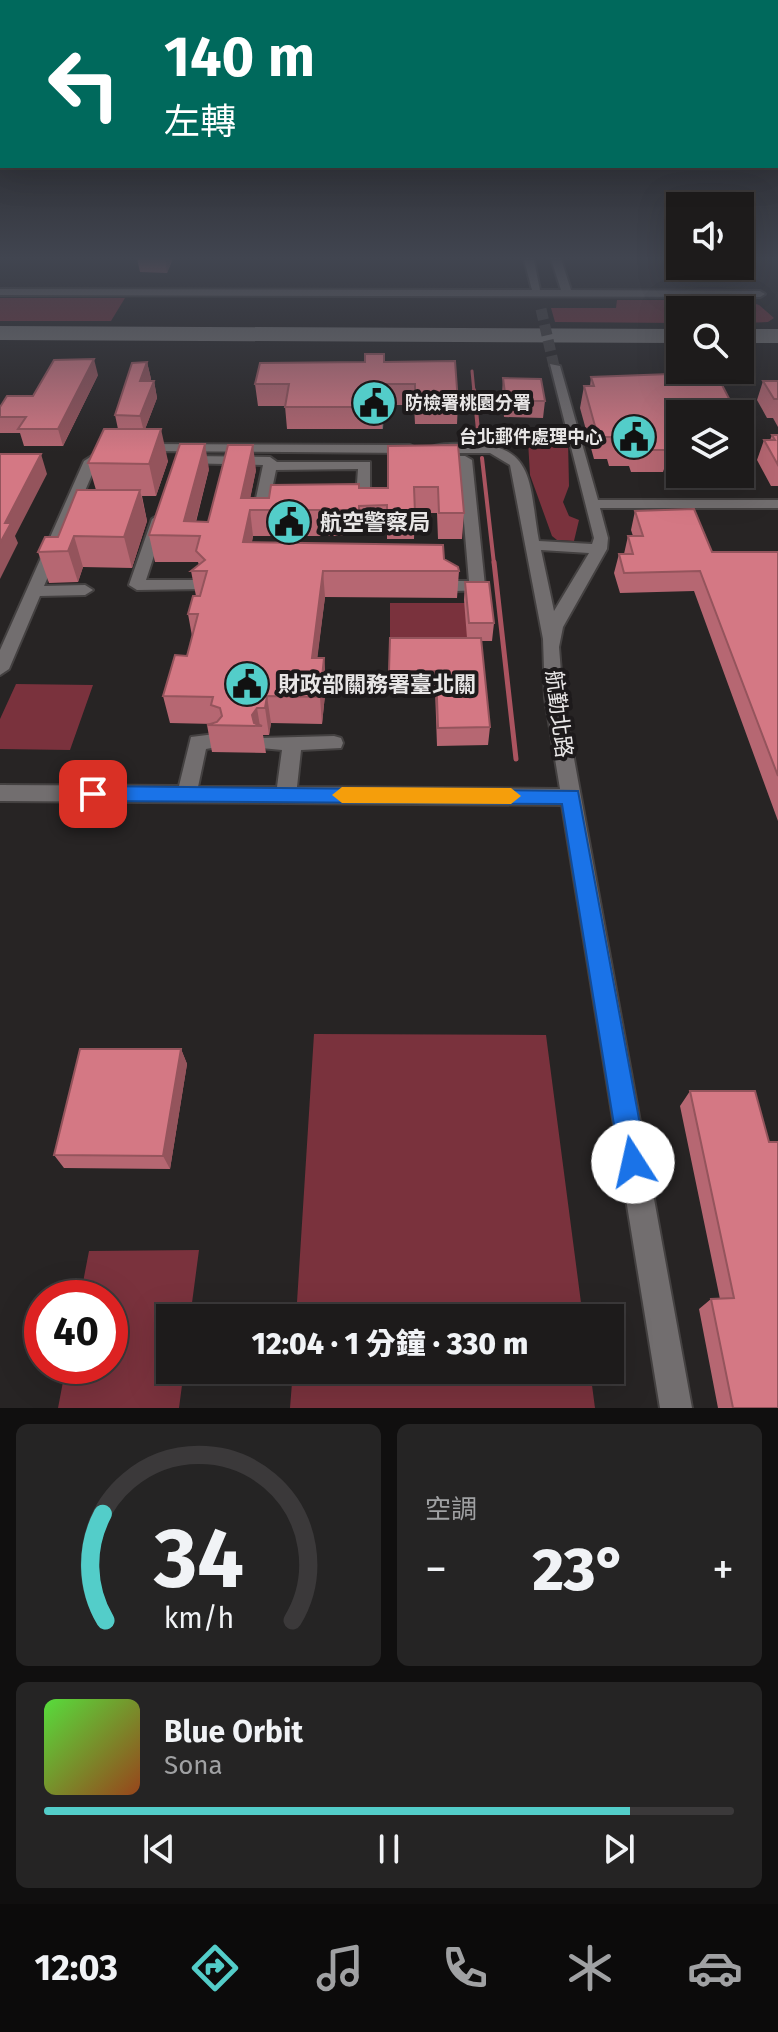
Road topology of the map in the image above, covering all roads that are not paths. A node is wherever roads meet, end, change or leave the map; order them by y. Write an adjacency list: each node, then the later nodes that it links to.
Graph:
1 (554, 366): 8 (street)
2 (327, 448): 5 (street); 10 (street); 15 (street)
3 (365, 465): 4 (street); 5 (street); 13 (street)
4 (270, 466): 5 (street); 6 (street)
5 (324, 466)
6 (173, 474)
7 (164, 502): 12 (street)
8 (593, 504): 9 (street); 11 (street)
9 (778, 504)
10 (535, 545): 11 (street); 16 (street)
11 (599, 549): 16 (street, 航勤北路)
12 (199, 585)
13 (456, 586)
14 (85, 590): 15 (street)
15 (34, 591): 17 (street)
16 (551, 639): 25 (street, 航勤北路)
17 (0, 669)
18 (215, 741): 23 (street)
19 (268, 743): 20 (street)
20 (292, 743): 21 (street); 24 (street)
21 (334, 743)
22 (0, 793): 23 (street)
23 (187, 794): 24 (street)
24 (286, 795): 25 (street)
25 (571, 797): 26 (street, 航勤北路)
26 (676, 1408)

